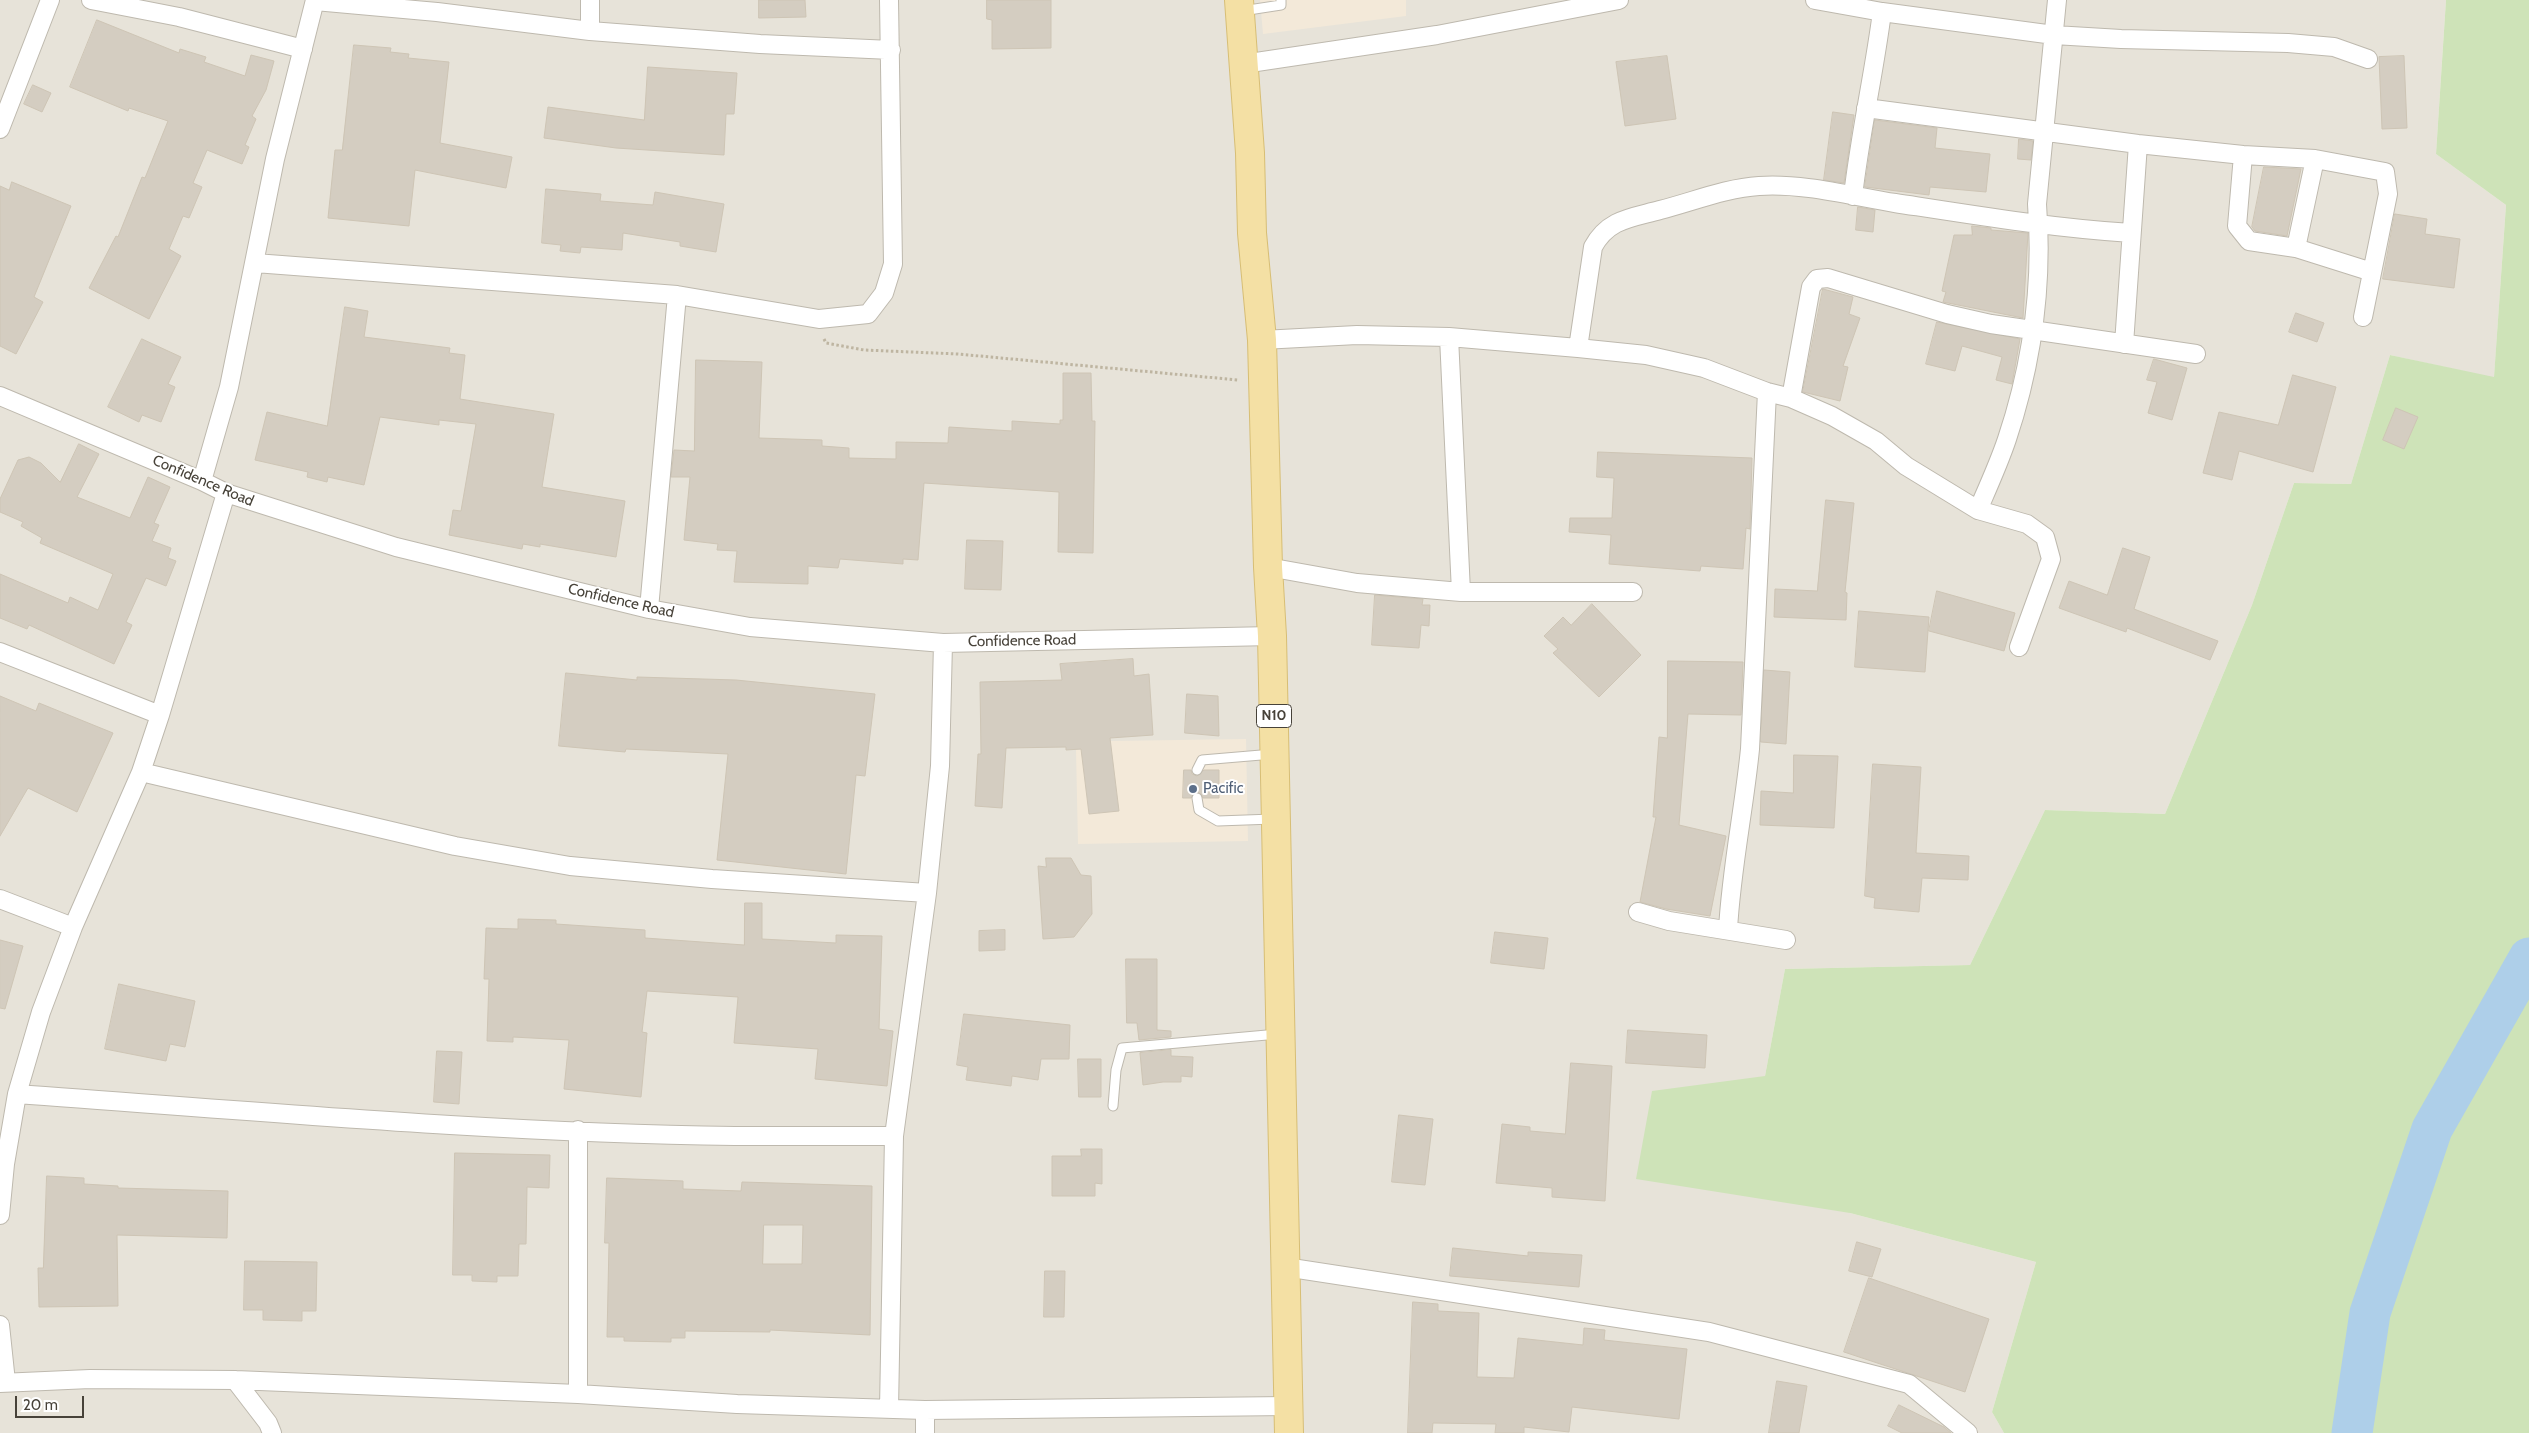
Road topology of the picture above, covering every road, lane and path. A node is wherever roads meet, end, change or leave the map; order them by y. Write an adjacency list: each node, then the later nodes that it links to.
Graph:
1 (50, 0): 19 (street)
2 (91, 0): 14 (street)
3 (314, 0): 12 (street); 14 (street)
4 (590, 0): 12 (street)
5 (889, 0): 15 (street)
6 (1281, 0): 10 (lane)
7 (1619, 0): 17 (street)
8 (1815, 0): 11 (street)
9 (2057, 0): 13 (street)
10 (1240, 6): 17 (main road, N10)
11 (1882, 12): 13 (street); 18 (street)
12 (590, 32): 15 (street)
13 (2054, 35): 16 (street); 20 (street)
14 (303, 49): 28 (street)
15 (891, 50): 32 (street)
16 (2368, 60)
17 (1243, 64): 35 (main road, N10)
18 (1866, 108): 20 (street); 24 (street)
19 (0, 129)
20 (2042, 133): 21 (street); 25 (street)
21 (2138, 144): 22 (street); 26 (street)
22 (2243, 155): 23 (street); 27 (street)
23 (2315, 159): 27 (street); 29 (street)
24 (1853, 196): 25 (street); 37 (street)
25 (2038, 224): 26 (street); 33 (street)
26 (2132, 232): 36 (street)
27 (2296, 248): 29 (street)
28 (255, 263): 30 (street); 43 (street)
29 (2372, 272): 31 (street)
30 (677, 295): 32 (street); 49 (street)
31 (2363, 317)
32 (819, 319): 39 (path)
33 (2034, 331): 36 (street); 42 (street); 45 (street)
34 (1449, 337): 35 (street); 37 (street); 47 (street)
35 (1262, 340): 39 (main road, N10)
36 (2124, 344): 38 (street)
37 (1578, 348): 40 (street)
38 (2196, 354)
39 (1263, 380): 46 (main road, N10)
40 (1767, 392): 42 (street); 64 (street)
41 (0, 396): 43 (street, Confidence Road)
42 (1791, 398): 45 (street)
43 (202, 481): 44 (street, Confidence Road)
44 (226, 493): 49 (street, Confidence Road); 54 (street)
45 (1978, 510): 52 (street)
46 (1268, 567): 47 (street); 50 (main road, N10)
47 (1462, 592): 48 (street)
48 (1633, 592)
49 (649, 609): 51 (street, Confidence Road)
50 (1272, 636): 51 (street, Confidence Road); 55 (main road, N10)
51 (943, 643): 60 (street)
52 (2019, 647)
53 (0, 652): 54 (street)
54 (160, 715): 57 (street)
55 (1275, 754): 56 (lane); 59 (main road, N10)
56 (1197, 770)
57 (141, 772): 60 (street); 63 (street)
58 (1197, 798): 59 (lane)
59 (1276, 819): 66 (main road, N10)
60 (927, 893): 70 (street)
61 (0, 899): 63 (street)
62 (1638, 912): 64 (street)
63 (73, 927): 67 (street)
64 (1728, 930): 65 (street)
65 (1786, 940)
66 (1280, 1033): 68 (lane); 72 (main road, N10)
67 (18, 1094): 69 (street); 71 (street)
68 (1113, 1106)
69 (578, 1130): 70 (street); 76 (street)
70 (894, 1136): 78 (street)
71 (0, 1215)
72 (1285, 1267): 77 (main road, N10); 83 (street)
73 (0, 1325): 75 (street)
74 (235, 1380): 75 (street); 76 (street); 80 (street)
75 (3, 1383)
76 (578, 1394): 78 (street)
77 (1288, 1406): 79 (street); 82 (main road, N10)
78 (890, 1409): 79 (street)
79 (925, 1410): 81 (street)
80 (272, 1433)
81 (925, 1433)
82 (1289, 1433)
83 (1968, 1433)

